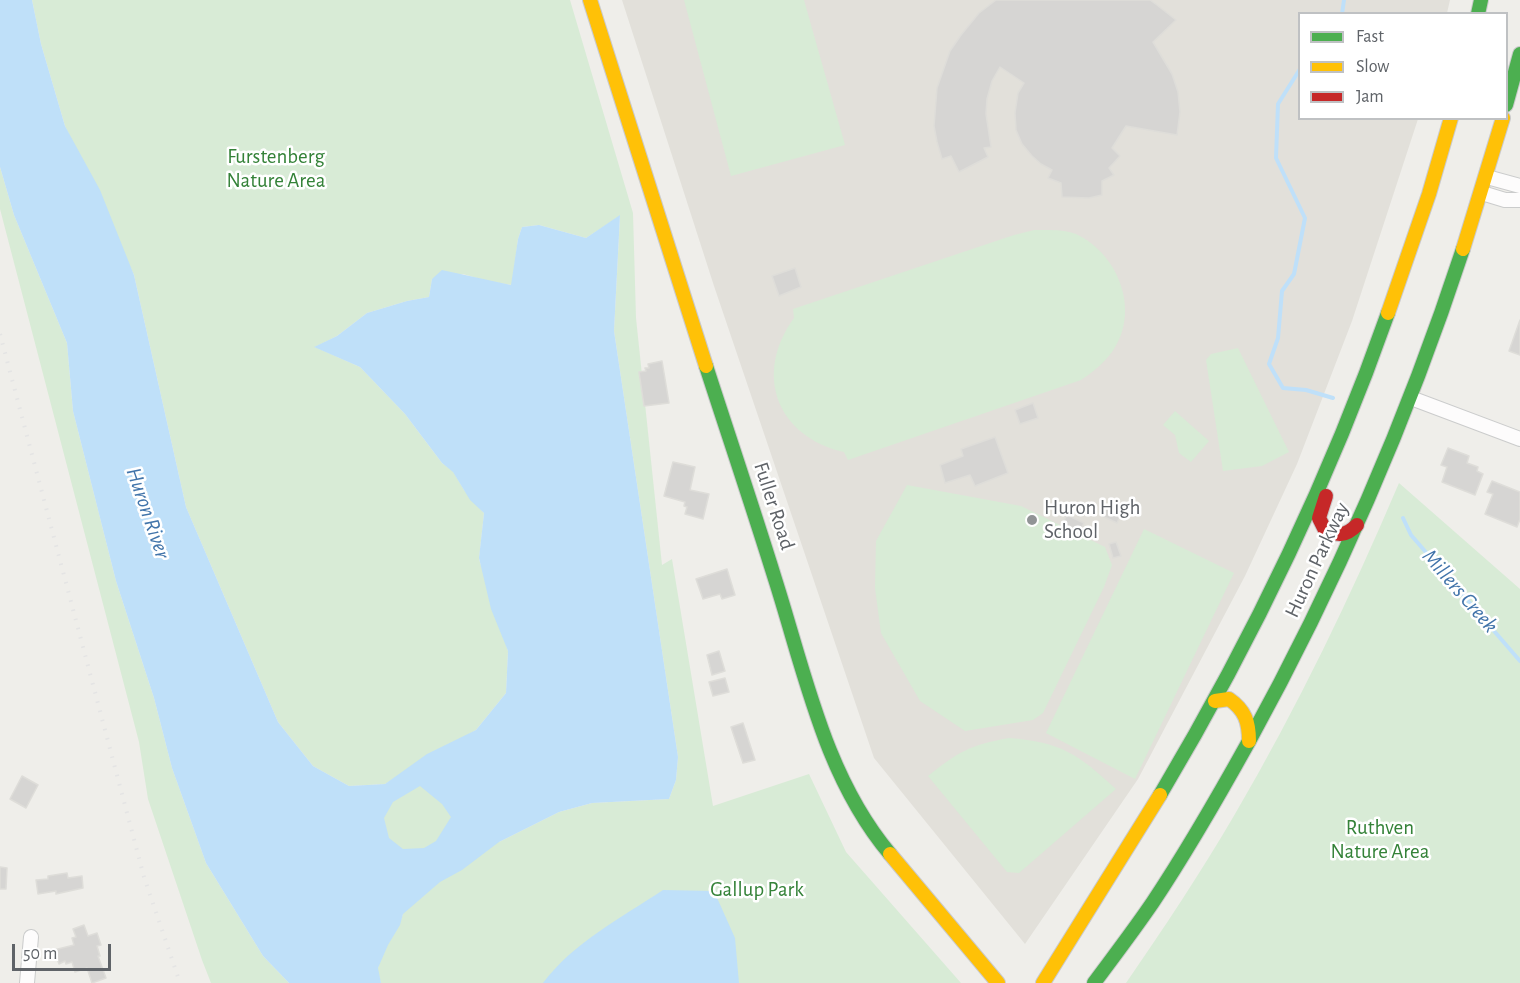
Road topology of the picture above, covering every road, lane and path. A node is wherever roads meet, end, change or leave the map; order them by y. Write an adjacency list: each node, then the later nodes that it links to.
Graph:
1 (590, 0): 18 (main road, Fuller Road)
2 (1520, 54): 3 (main road)
3 (1508, 98)
4 (1450, 120): 11 (main road, Huron Parkway)
5 (1502, 120): 6 (main road, Huron Parkway)
6 (1487, 177): 7 (street); 8 (main road, Huron Parkway)
7 (1520, 186)
8 (1482, 193): 9 (street); 10 (main road, Huron Parkway)
9 (1520, 200)
10 (1411, 398): 12 (street); 13 (main road, Huron Parkway)
11 (1343, 432): 13 (main road); 14 (main road, Huron Parkway)
12 (1520, 439)
13 (1358, 524): 15 (main road, Huron Parkway)
14 (1215, 701): 15 (main road); 19 (main road, Huron Parkway)
15 (1249, 743): 20 (main road, Huron Parkway)
16 (31, 937): 17 (street)
17 (27, 983)
18 (998, 983)
19 (1043, 983)
20 (1094, 983)

